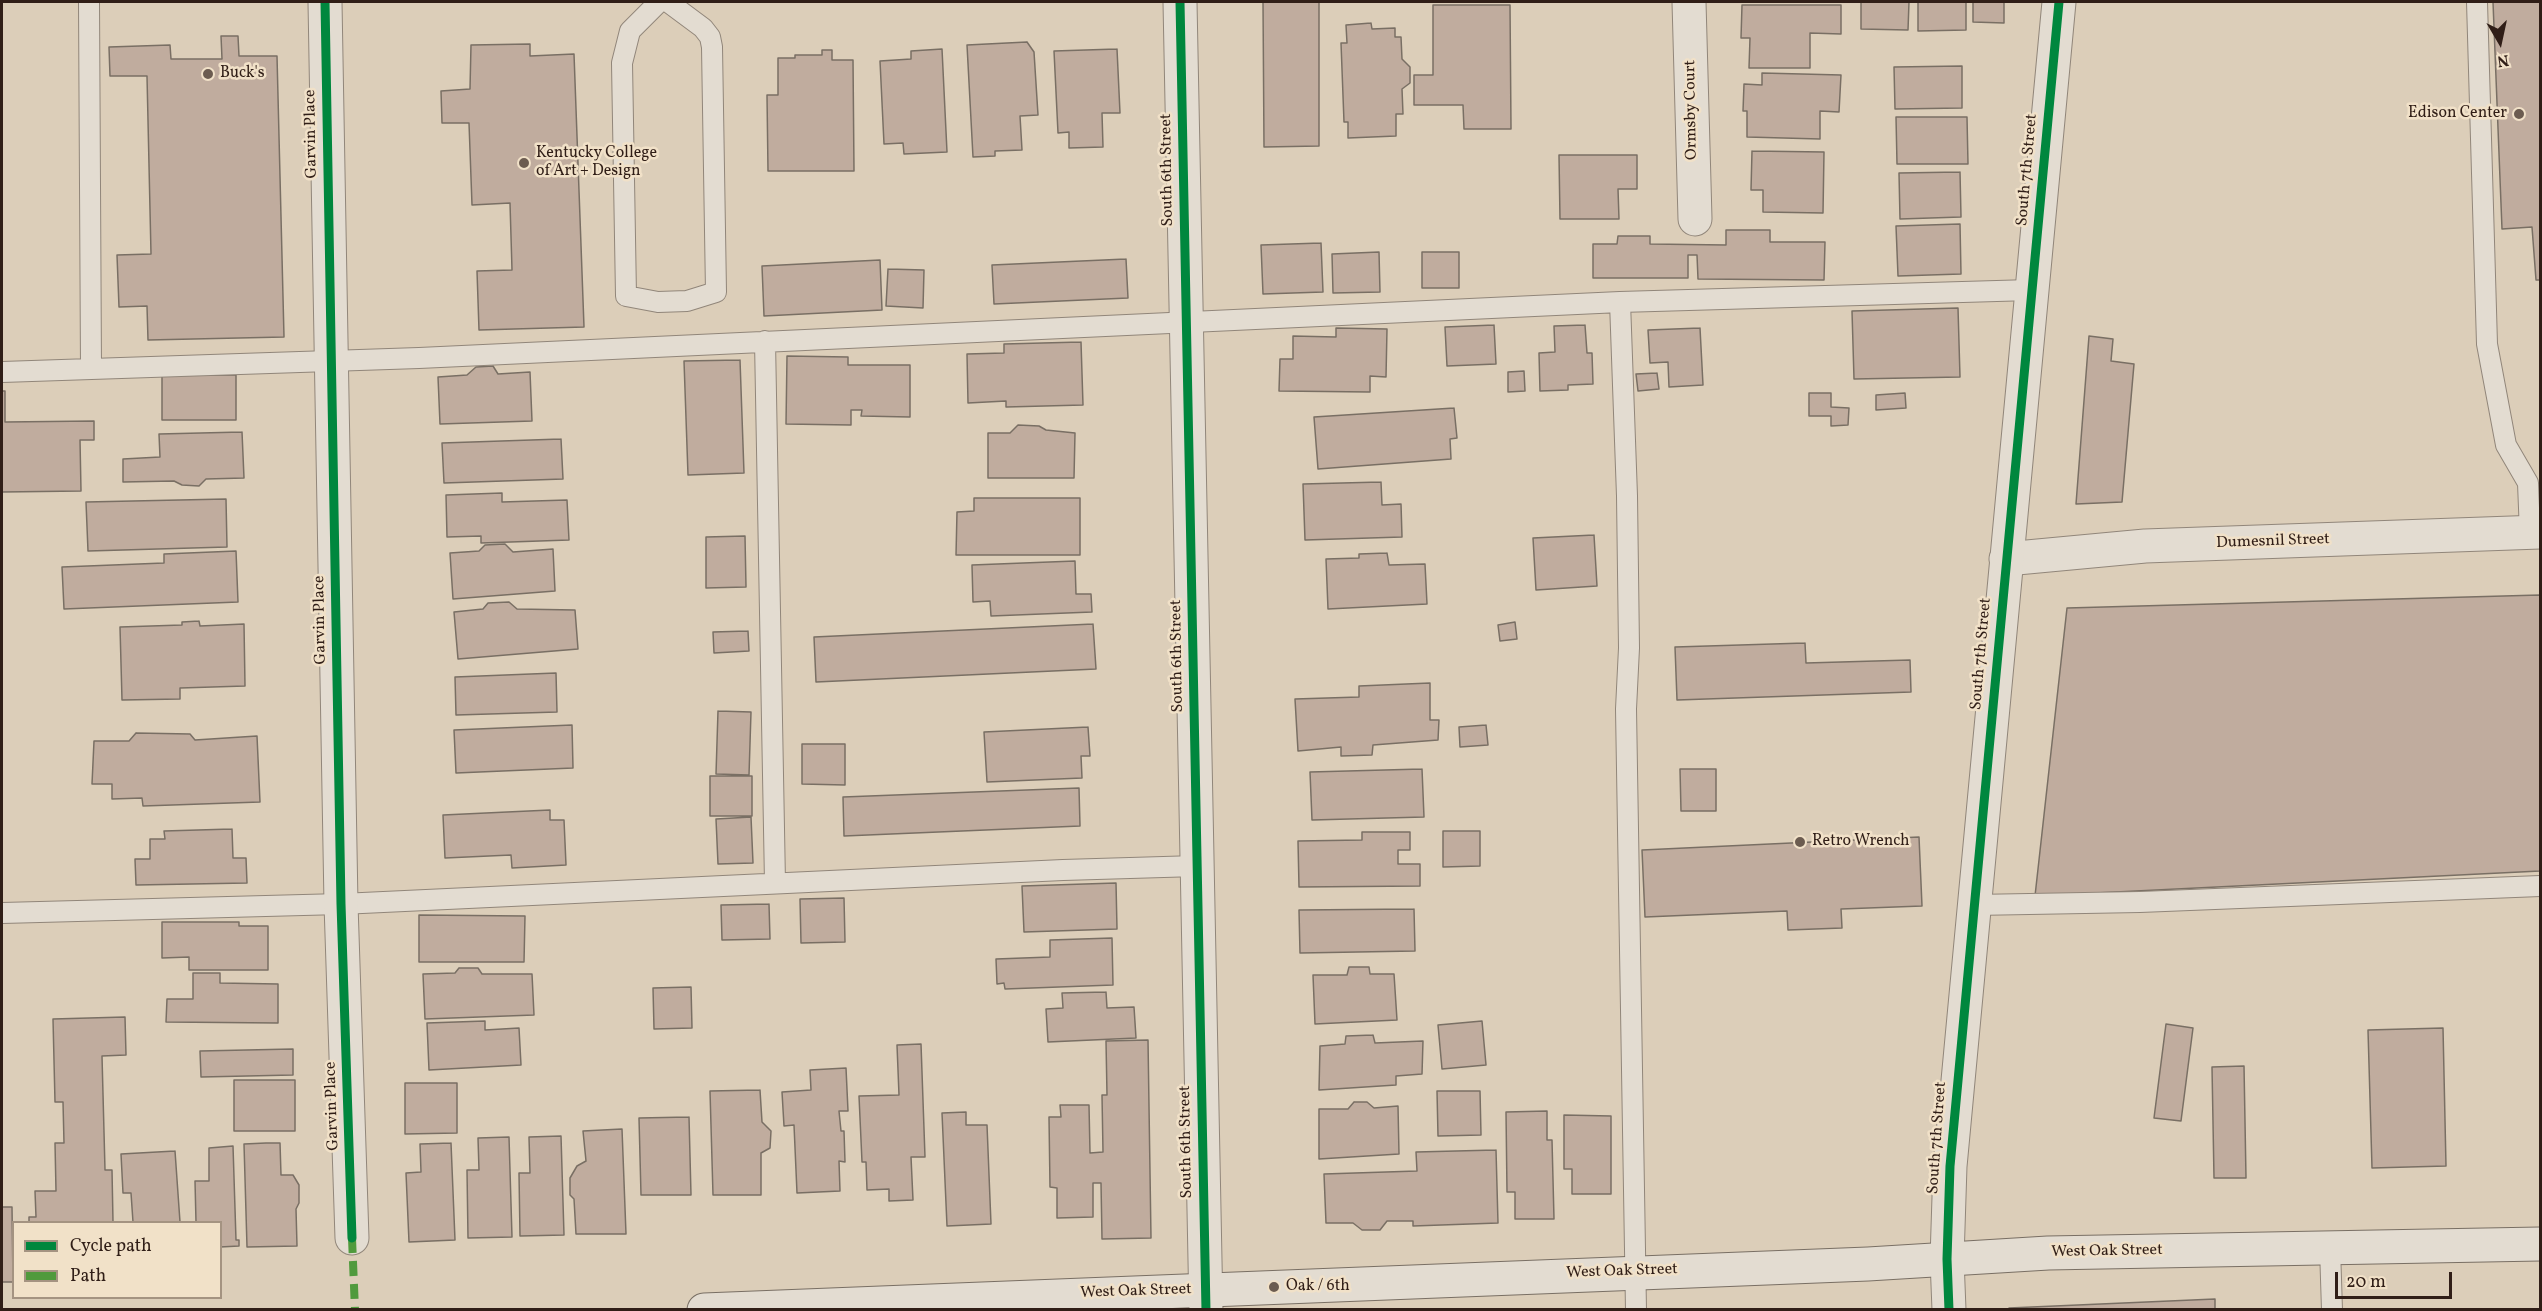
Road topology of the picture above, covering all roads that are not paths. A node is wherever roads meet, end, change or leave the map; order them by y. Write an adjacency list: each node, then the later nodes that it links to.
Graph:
1 (88, 2): 15 (lane)
2 (325, 2): 14 (street, Garvin Place)
3 (659, 2): 4 (lane)
4 (669, 2)
5 (1180, 2): 12 (street, South 6th Street)
6 (1689, 2): 9 (street, Ormsby Court)
7 (2059, 2): 10 (street, South 7th Street)
8 (2477, 2): 17 (lane)
9 (1695, 219)
10 (2031, 290): 11 (lane); 18 (street, South 7th Street)
11 (1620, 302): 12 (lane); 29 (lane)
12 (1186, 321): 13 (lane); 19 (street, South 6th Street)
13 (765, 341): 14 (lane); 20 (lane)
14 (331, 361): 15 (lane); 22 (street, Garvin Place)
15 (91, 369): 16 (lane)
16 (2, 372)
17 (2535, 532): 18 (street, Dumesnil Street)
18 (2006, 559): 23 (street, South 7th Street)
19 (1197, 866): 20 (lane); 30 (street, South 6th Street)
20 (775, 883): 22 (lane)
21 (2541, 886): 23 (lane)
22 (341, 904): 24 (lane); 25 (street, Garvin Place)
23 (1974, 905): 28 (street, South 7th Street)
24 (2, 913)
25 (352, 1238)
26 (2541, 1244): 27 (street, West Oak Street)
27 (2330, 1248): 28 (street, West Oak Street); 35 (lane)
28 (1947, 1258): 29 (street, West Oak Street); 34 (street, South 7th Street)
29 (1635, 1271): 30 (street, West Oak Street); 33 (lane)
30 (1206, 1300): 31 (street, West Oak Street)
31 (806, 1307): 32 (street, West Oak Street)
32 (704, 1310)
33 (1636, 1310)
34 (1949, 1310)
35 (2332, 1310)

